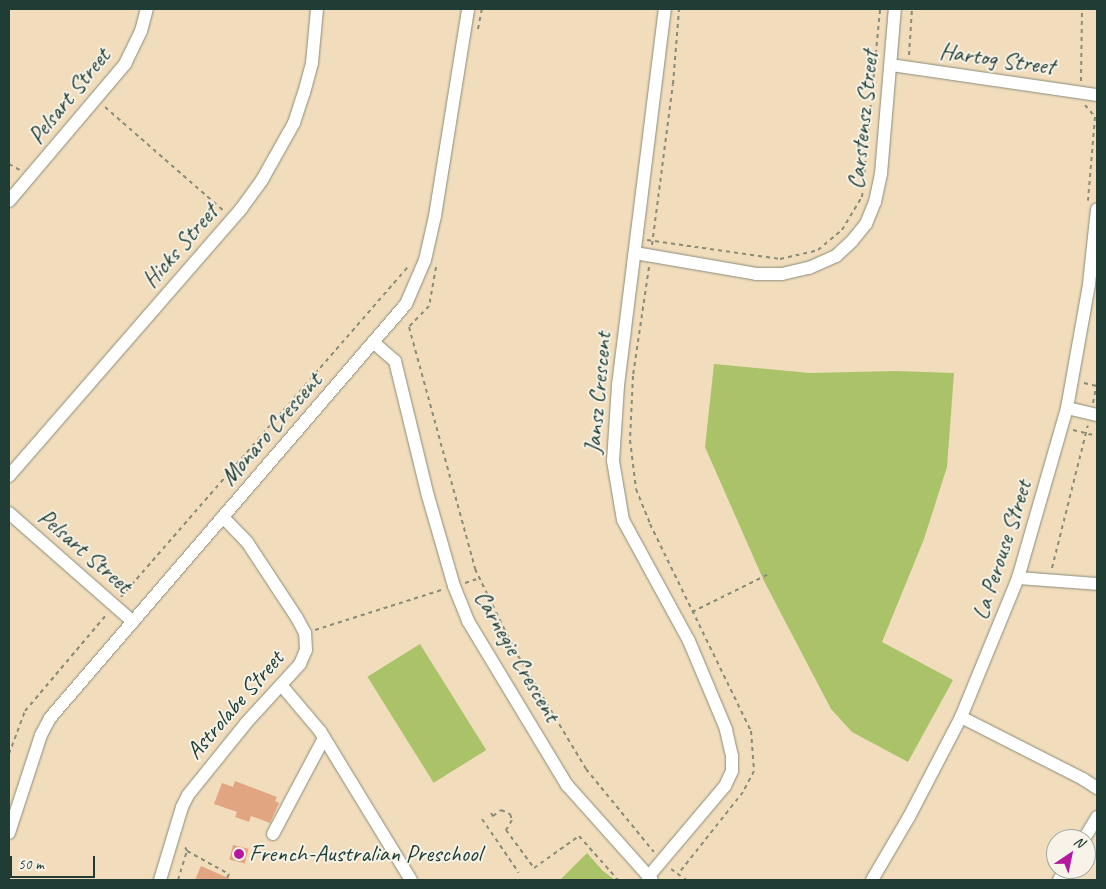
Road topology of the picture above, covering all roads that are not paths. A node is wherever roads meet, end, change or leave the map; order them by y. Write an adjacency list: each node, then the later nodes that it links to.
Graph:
1 (147, 9): 8 (street, Pelsart Street)
2 (317, 9): 14 (street, Hicks Street)
3 (468, 9): 11 (street, Monaro Crescent)
4 (665, 9): 10 (street, Jansz Crescent)
5 (895, 9): 6 (street, Carstensz Street)
6 (891, 65): 7 (street, Hartog Street); 10 (street, Carstensz Street)
7 (1097, 95)
8 (9, 201)
9 (1093, 206): 12 (street, La Perouse Street)
10 (635, 253): 28 (street, Jansz Crescent)
11 (373, 342): 16 (street, Monaro Crescent); 28 (street, Carnegie Crescent)
12 (1067, 408): 13 (street); 17 (street, La Perouse Street)
13 (1094, 414)
14 (9, 476)
15 (9, 513): 19 (street, Pelsart Street)
16 (223, 517): 19 (street, Monaro Crescent); 20 (street, Astrolabe Street)
17 (1018, 578): 18 (street); 21 (street, La Perouse Street)
18 (1097, 584)
19 (133, 622): 26 (street, Monaro Crescent)
20 (282, 686): 22 (street); 29 (street, Astrolabe Street)
21 (961, 717): 23 (street); 31 (street, La Perouse Street)
22 (324, 738): 27 (street); 30 (street)
23 (1097, 788)
24 (1097, 817): 25 (street)
25 (1090, 829)
26 (9, 833)
27 (274, 834)
28 (650, 879)
29 (160, 880)
30 (411, 880)
31 (872, 880)

